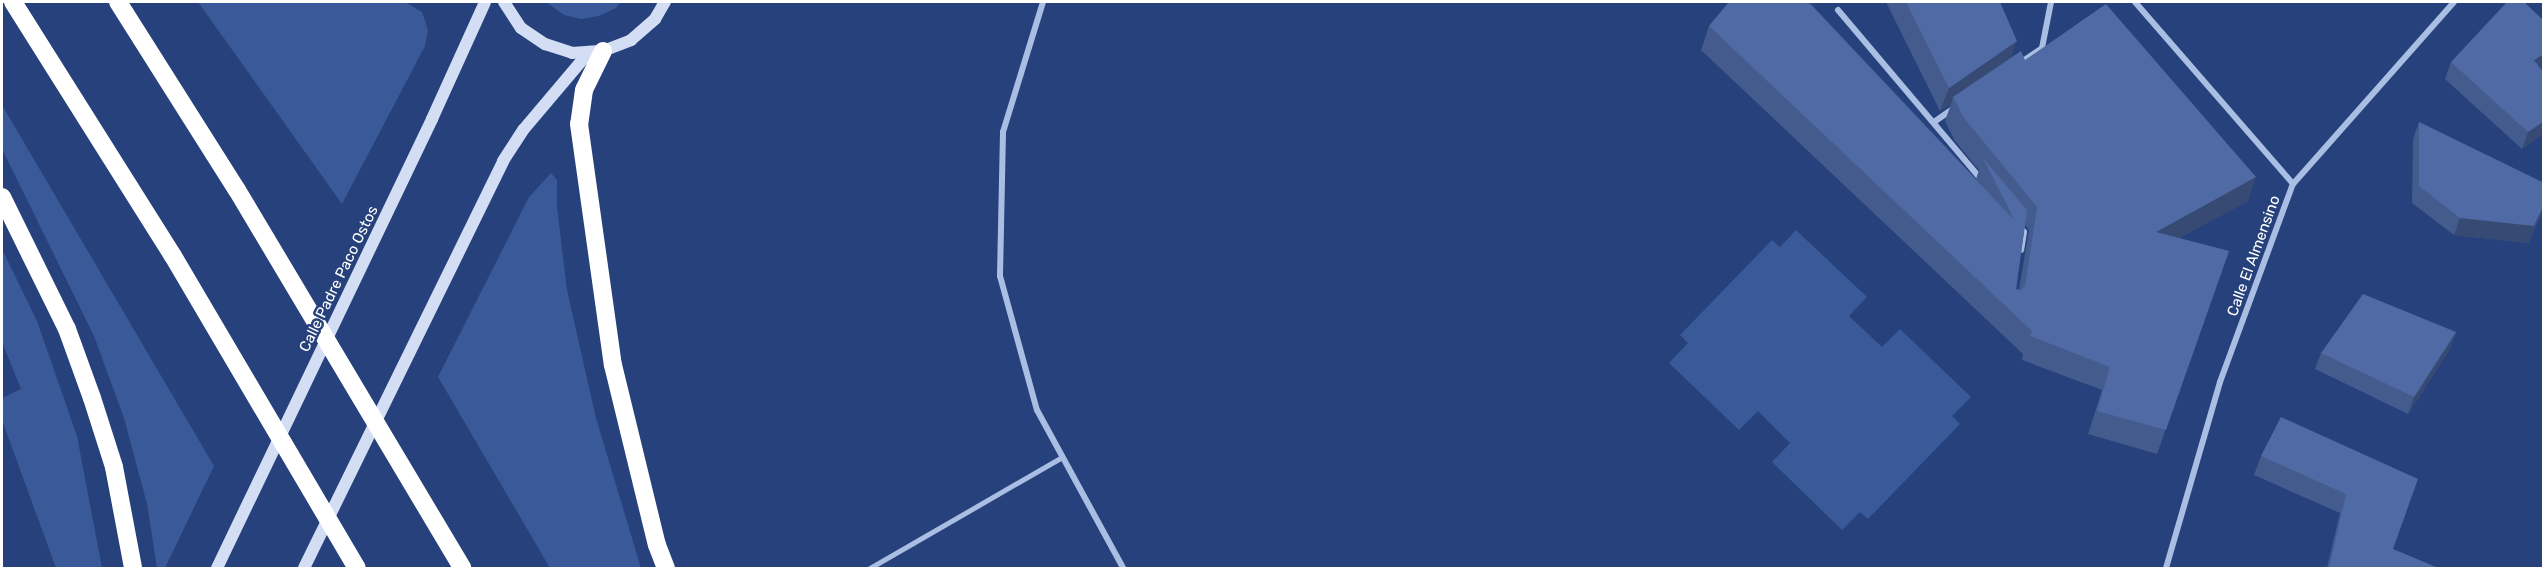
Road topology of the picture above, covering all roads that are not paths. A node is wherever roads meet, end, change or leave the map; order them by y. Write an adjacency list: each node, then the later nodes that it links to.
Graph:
1 (13, 2): 24 (highway)
2 (118, 2): 25 (highway)
3 (484, 2): 22 (main road, Calle Padre Paco Ostos)
4 (504, 2): 11 (main road)
5 (665, 2): 11 (main road)
6 (1043, 2): 20 (street)
7 (2052, 2): 12 (street)
8 (2135, 2): 15 (street)
9 (2454, 2): 15 (street, Calle El Almensino)
10 (1838, 10): 14 (street)
11 (596, 52): 23 (main road); 26 (highway)
12 (2013, 68)
13 (1963, 101): 14 (street)
14 (1934, 122): 16 (street)
15 (2293, 184): 29 (street, Calle El Almensino)
16 (1987, 186)
17 (2, 197): 21 (highway)
18 (2017, 222): 19 (street)
19 (2020, 254)
20 (1062, 457): 27 (lane); 28 (street)
21 (133, 568)
22 (217, 568)
23 (304, 568)
24 (357, 568)
25 (462, 568)
26 (666, 568)
27 (870, 568)
28 (1123, 568)
29 (2166, 568)

